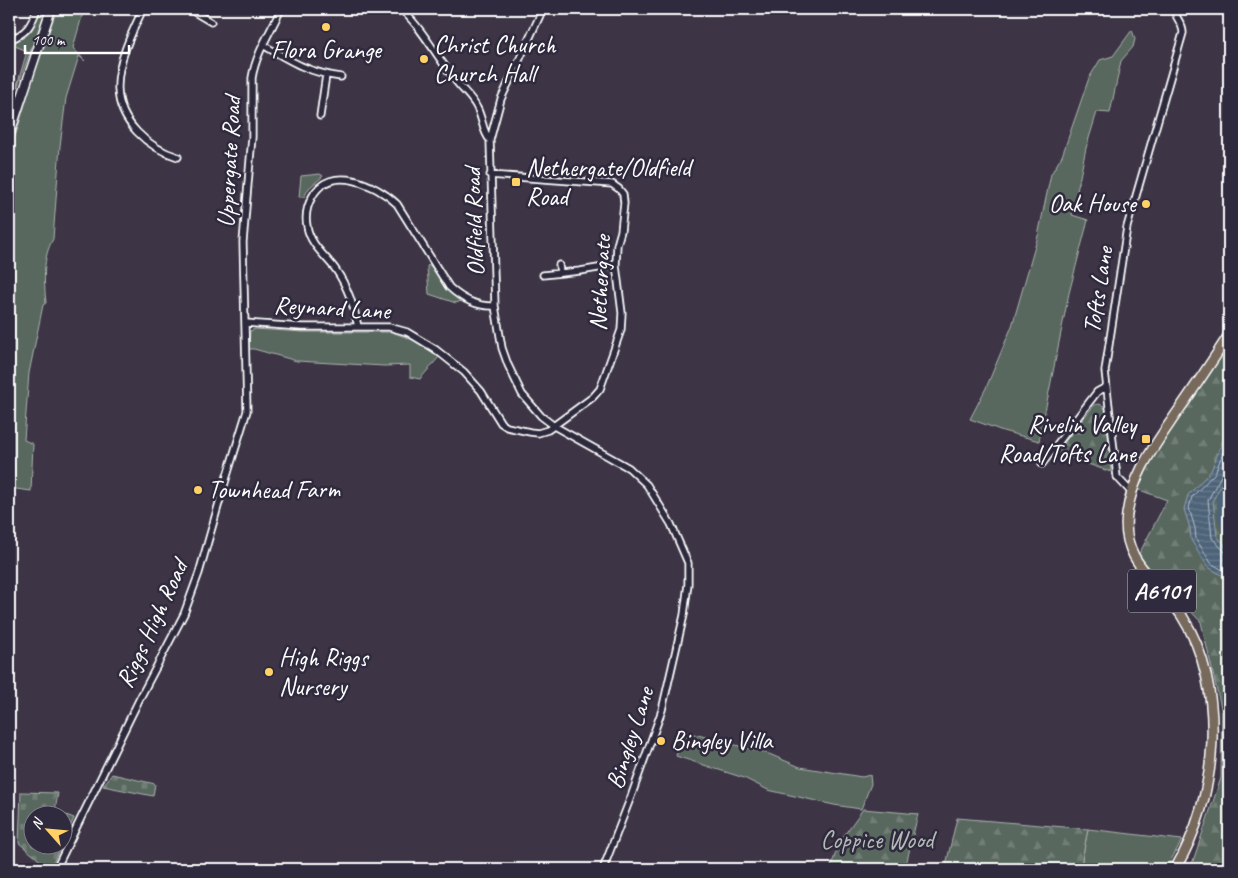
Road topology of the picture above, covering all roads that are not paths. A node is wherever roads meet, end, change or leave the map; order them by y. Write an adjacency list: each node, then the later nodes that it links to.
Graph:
1 (37, 9): 10 (street)
2 (51, 9): 15 (main road)
3 (143, 9): 17 (street)
4 (189, 9): 9 (street)
5 (281, 9): 11 (street, Uppergate Road)
6 (401, 9): 16 (street)
7 (543, 9): 16 (street, Oldfield Road)
8 (1174, 9): 27 (street, Tofts Lane)
9 (211, 22)
10 (9, 40)
11 (263, 45): 12 (street); 24 (street, Uppergate Road)
12 (326, 75): 13 (street); 14 (street)
13 (340, 77)
14 (320, 116)
15 (9, 136)
16 (490, 140): 18 (street, Oldfield Road)
17 (178, 157)
18 (490, 175): 20 (street, Nethergate); 23 (street, Oldfield Road)
19 (559, 265): 21 (street)
20 (616, 265): 21 (street); 28 (street, Nethergate)
21 (560, 273): 22 (street)
22 (543, 275)
23 (495, 306): 25 (street); 28 (street, Oldfield Road)
24 (246, 323): 25 (street, Reynard Lane); 32 (street, Riggs High Road)
25 (358, 327): 28 (street, Reynard Lane)
26 (1229, 335): 30 (main road, A6101)
27 (1106, 387): 29 (street); 30 (street, Tofts Lane)
28 (554, 426): 31 (street, Oldfield Road)
29 (1042, 464)
30 (1131, 492): 34 (main road, A6101)
31 (684, 615): 33 (street, Bingley Lane)
32 (56, 869)
33 (604, 869)
34 (1175, 869)

